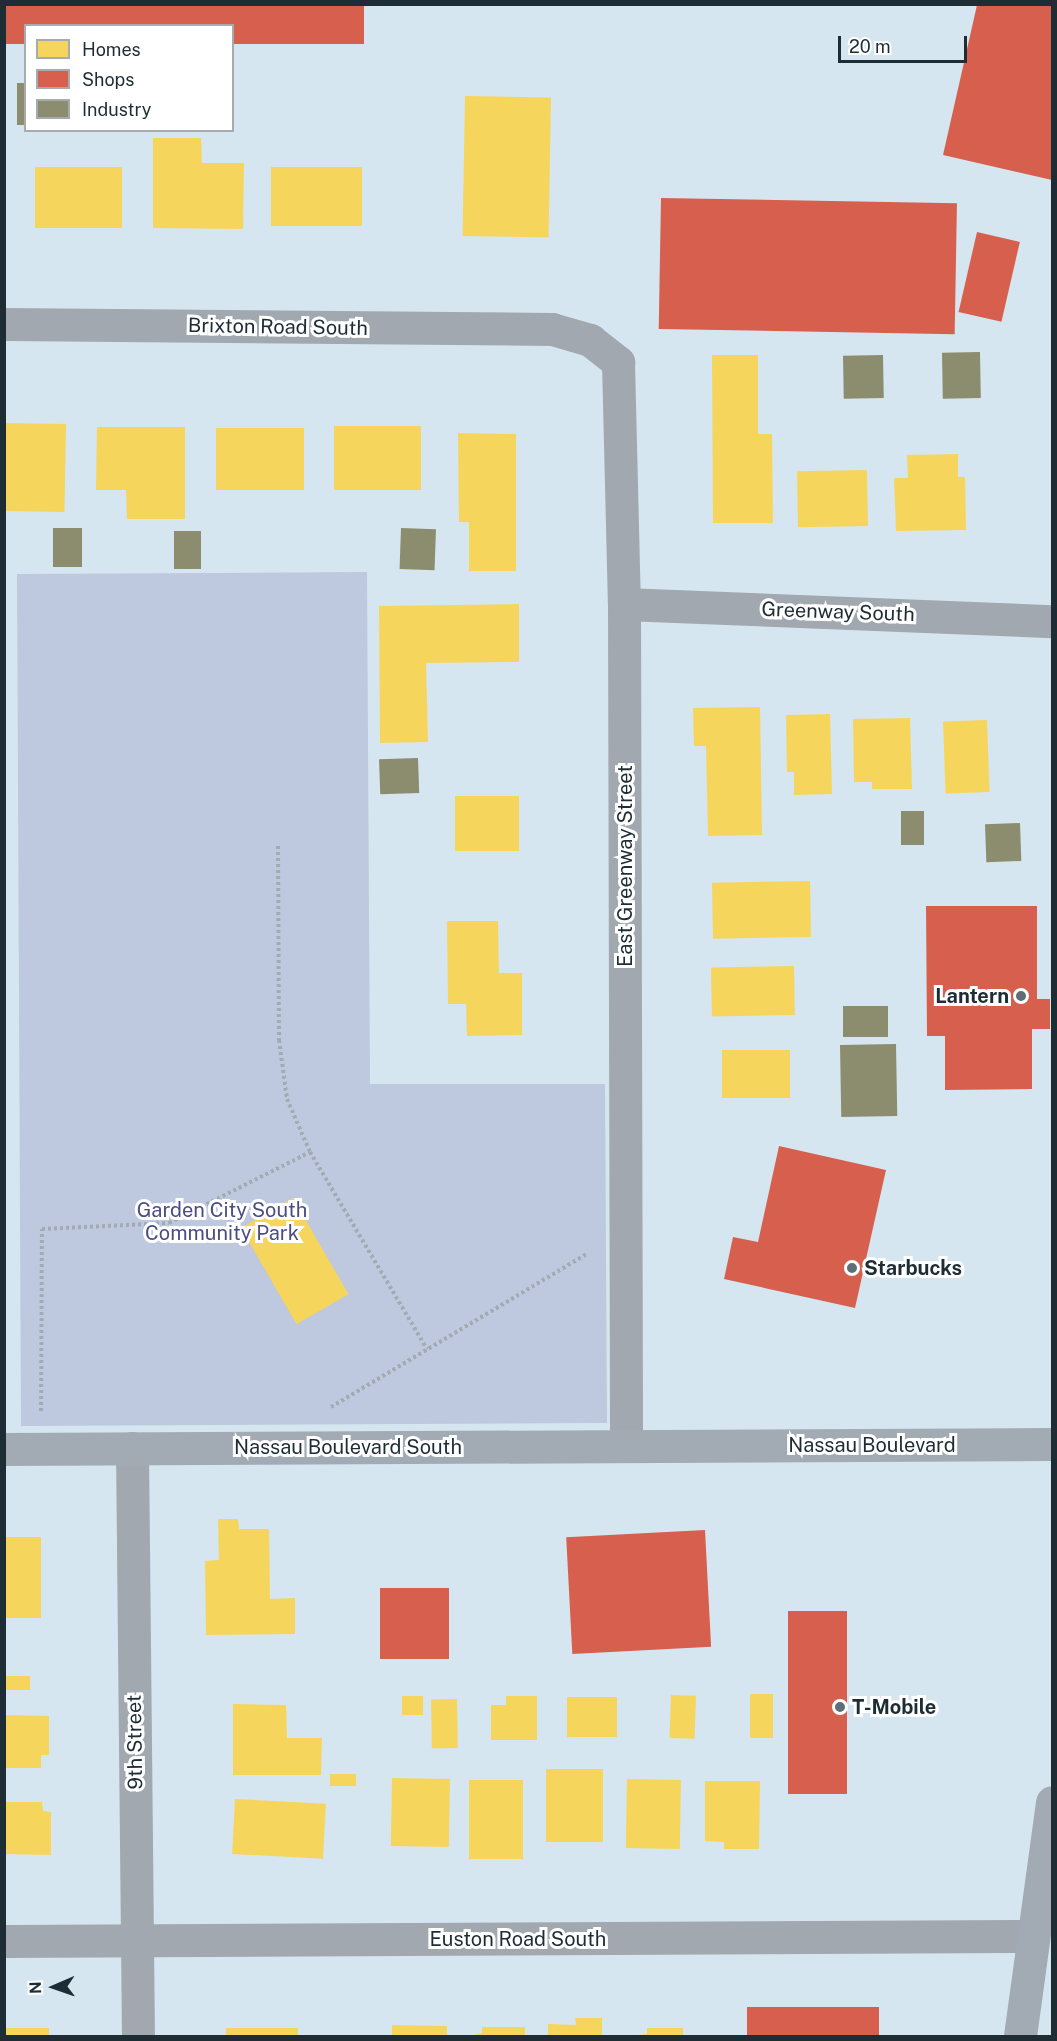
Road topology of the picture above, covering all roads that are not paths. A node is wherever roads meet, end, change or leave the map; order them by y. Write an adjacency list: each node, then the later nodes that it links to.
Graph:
1 (4, 324): 2 (street, Brixton Road South)
2 (552, 329): 3 (street, East Greenway Street)
3 (624, 604): 4 (street, Greenway South); 7 (street, East Greenway Street)
4 (1053, 621)
5 (1053, 1444): 6 (main road, Nassau Boulevard)
6 (692, 1445): 7 (main road, Nassau Boulevard South)
7 (626, 1446): 8 (main road, Nassau Boulevard South)
8 (132, 1448): 9 (main road, Nassau Boulevard South); 13 (street, 9th Street)
9 (4, 1449)
10 (1053, 1802): 11 (main road)
11 (1032, 1936): 13 (street, Euston Road South); 15 (main road)
12 (4, 1941): 13 (street, Euston Road South)
13 (137, 1941): 14 (street, 9th Street)
14 (138, 2037)
15 (1020, 2037)

